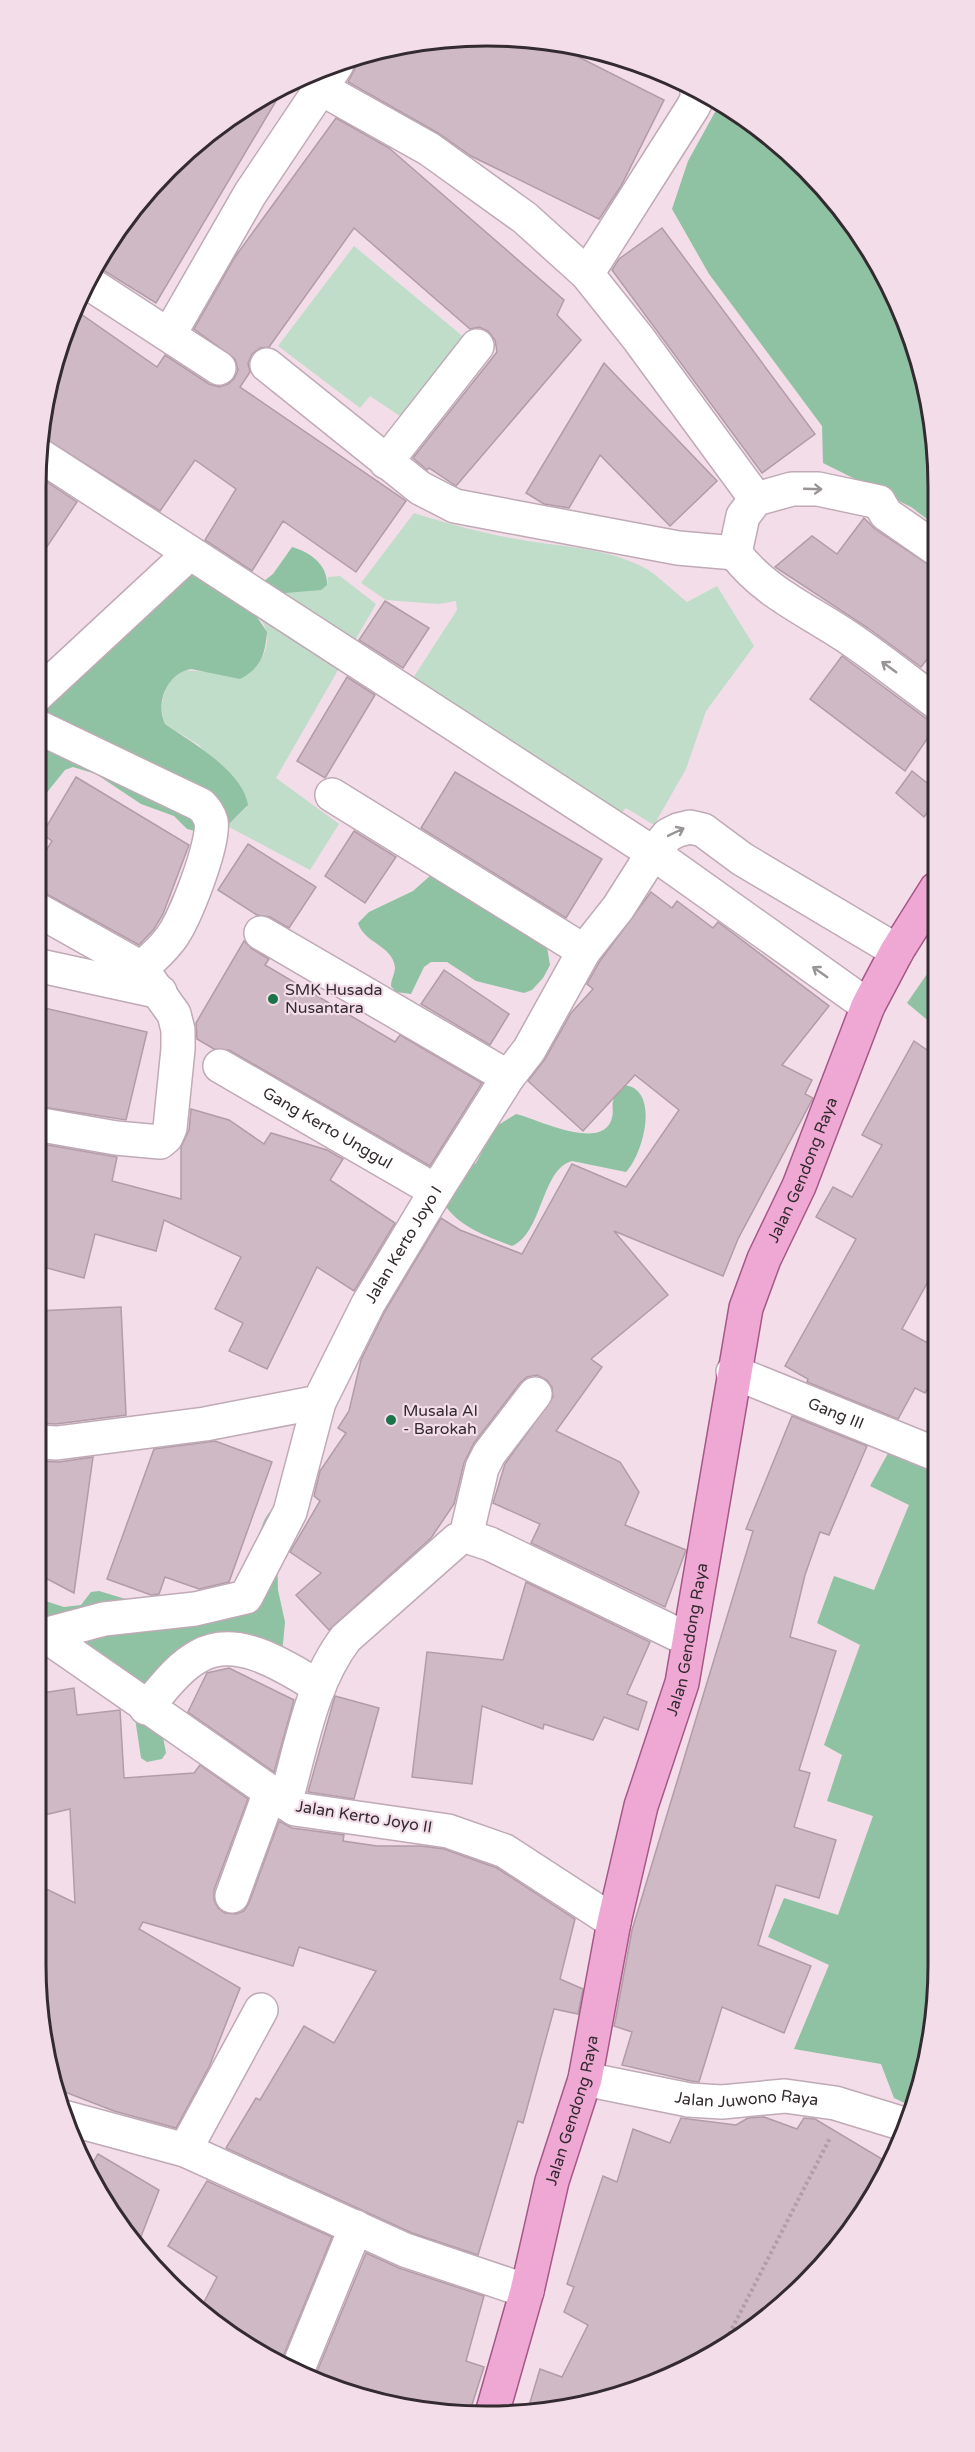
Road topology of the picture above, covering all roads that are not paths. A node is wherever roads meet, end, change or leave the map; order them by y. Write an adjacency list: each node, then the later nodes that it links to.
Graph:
1 (329, 76): 3 (street); 5 (street)
2 (695, 99): 3 (street)
3 (587, 274): 11 (street)
4 (95, 287): 5 (street)
5 (169, 335): 8 (street)
6 (477, 346): 10 (street)
7 (267, 365): 10 (street)
8 (219, 368)
9 (47, 460): 13 (street)
10 (386, 462): 14 (street)
11 (756, 499): 12 (street, one-way to 12); 14 (street)
12 (928, 543)
13 (190, 553): 15 (street); 19 (street)
14 (735, 553): 16 (street, one-way to 14)
15 (46, 687)
16 (928, 696)
17 (46, 731): 26 (street)
18 (332, 795): 23 (street)
19 (653, 853): 23 (street, Jalan Kerto Joyo I); 24 (street, Jalan Kerto Joyo I, one-way to 24); 27 (street, one-way to 19)
20 (928, 902): 24 (main road, Jalan Gendong Raya)
21 (46, 915): 26 (street)
22 (261, 933): 29 (street)
23 (584, 951): 29 (street, Jalan Kerto Joyo I)
24 (897, 951): 27 (main road, Jalan Gendong Raya)
25 (46, 966): 26 (street)
26 (151, 980): 30 (street)
27 (868, 1006): 32 (main road, Jalan Gendong Raya)
28 (220, 1066): 31 (street, Gang Kerto Unggul)
29 (508, 1077): 31 (street, Jalan Kerto Joyo I)
30 (46, 1126)
31 (436, 1191): 34 (street, Jalan Kerto Joyo I)
32 (733, 1372): 36 (street, Gang III); 40 (main road, Jalan Gendong Raya)
33 (535, 1394): 37 (street)
34 (319, 1402): 35 (street); 38 (street, Jalan Kerto Joyo I)
35 (46, 1442)
36 (928, 1451)
37 (466, 1536): 40 (street); 41 (street)
38 (46, 1631)
39 (46, 1636): 42 (street, Jalan Kerto Joyo II)
40 (689, 1640): 45 (main road, Jalan Gendong Raya)
41 (319, 1687): 42 (street); 43 (street)
42 (146, 1708): 43 (street, Jalan Kerto Joyo II)
43 (277, 1797): 44 (street); 45 (street, Jalan Kerto Joyo II)
44 (232, 1896)
45 (614, 1922): 47 (main road, Jalan Gendong Raya)
46 (261, 2010): 50 (street)
47 (585, 2079): 49 (street, Jalan Juwono Raya); 52 (main road, Jalan Gendong Raya)
48 (75, 2120): 50 (street)
49 (899, 2122)
50 (185, 2150): 51 (street)
51 (356, 2227): 52 (street); 53 (street)
52 (527, 2291): 54 (main road, Jalan Gendong Raya)
53 (300, 2364)
54 (495, 2406)

